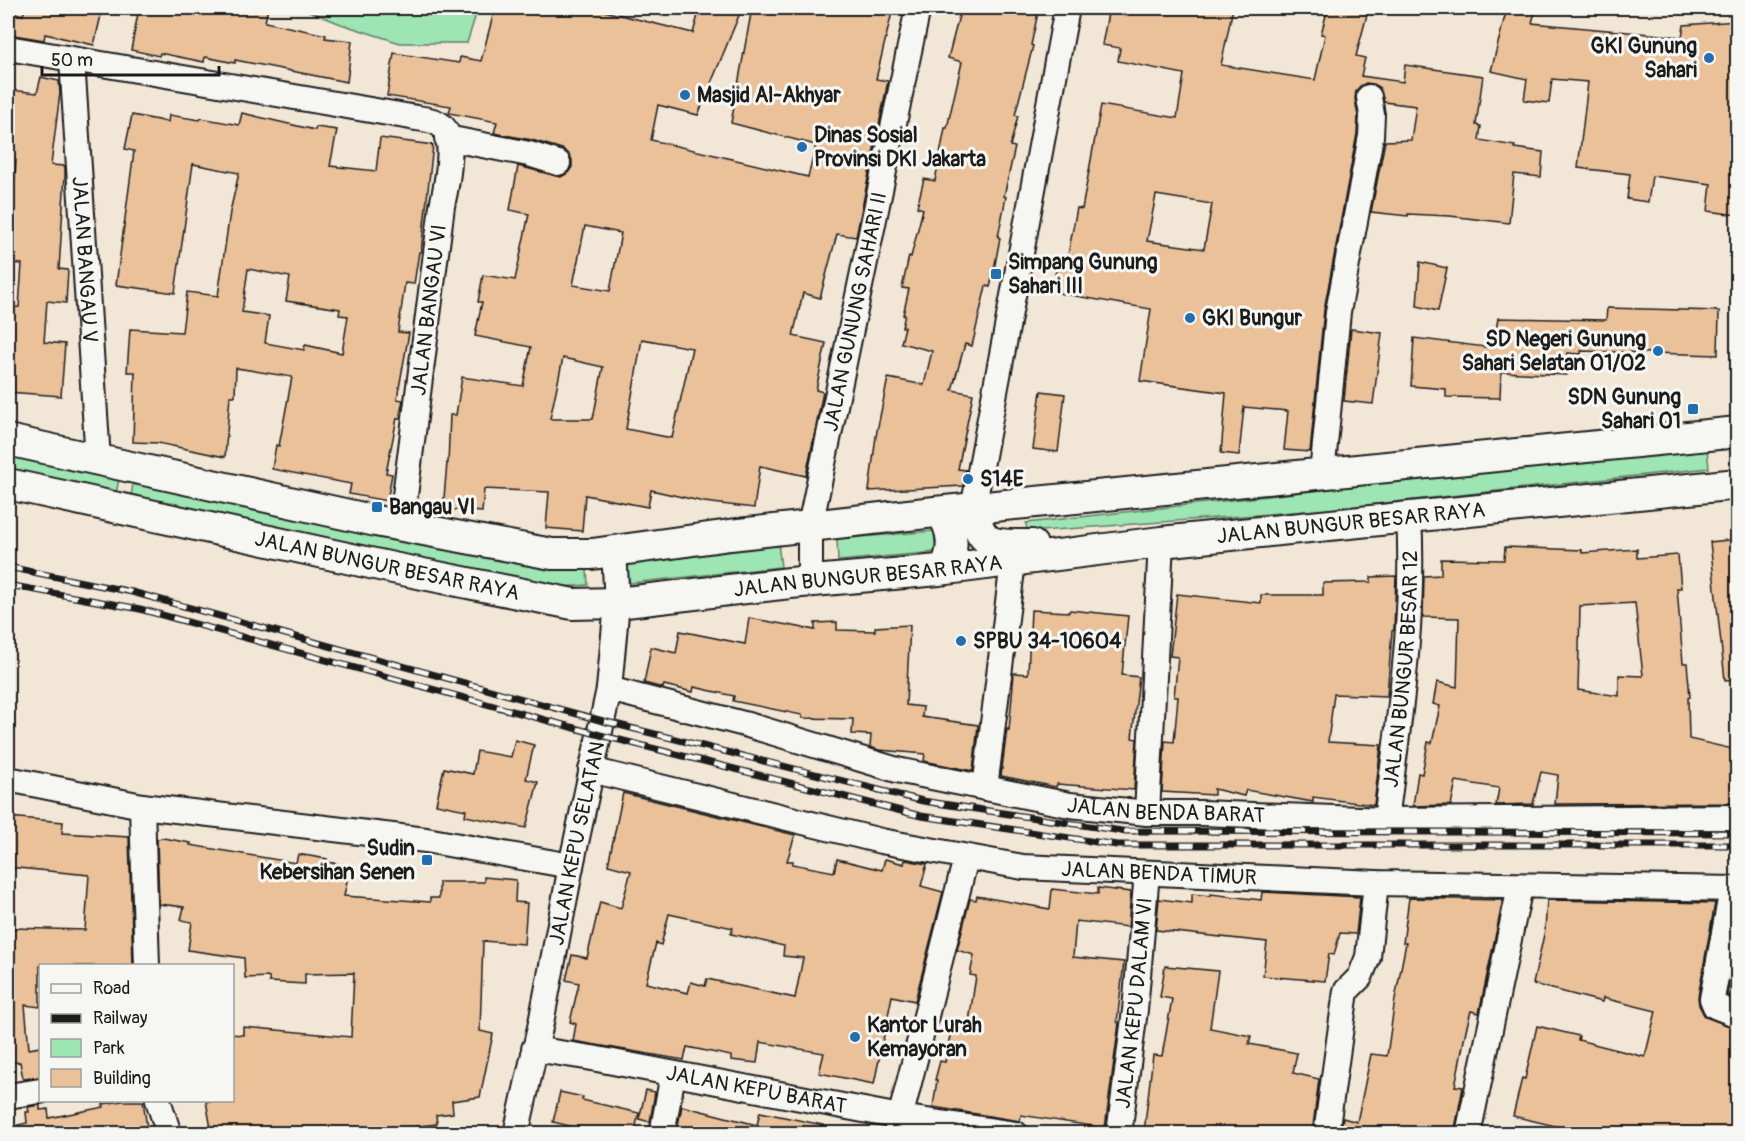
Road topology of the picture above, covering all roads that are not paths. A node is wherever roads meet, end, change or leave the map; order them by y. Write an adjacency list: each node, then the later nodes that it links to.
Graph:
1 (918, 8): 16 (street, JALAN GUNUNG SAHARI II)
2 (1067, 8): 14 (street)
3 (8, 48): 4 (street)
4 (72, 60): 6 (street); 10 (street, JALAN BANGAU V)
5 (1369, 97): 11 (street)
6 (447, 138): 7 (street); 17 (street, JALAN BANGAU VI)
7 (558, 163)
8 (1737, 432): 11 (main road, JALAN BUNGUR BESAR RAYA)
9 (8, 441): 10 (main road, JALAN BUNGUR BESAR RAYA)
10 (98, 460): 17 (main road, JALAN BUNGUR BESAR RAYA)
11 (1322, 474): 14 (main road, JALAN BUNGUR BESAR RAYA)
12 (8, 484): 25 (main road, JALAN BUNGUR BESAR RAYA)
13 (1737, 484): 15 (main road, JALAN BUNGUR BESAR RAYA)
14 (959, 511): 16 (main road, JALAN BUNGUR BESAR RAYA); 20 (main road); 22 (main road); 23 (main road)
15 (1409, 517): 18 (main road, JALAN BUNGUR BESAR RAYA); 33 (street, JALAN BUNGUR BESAR 12)
16 (810, 526): 19 (main road, JALAN BUNGUR BESAR RAYA); 24 (street, JALAN GUNUNG SAHARI II)
17 (401, 527): 19 (main road, JALAN BUNGUR BESAR RAYA)
18 (1161, 542): 20 (main road, JALAN BUNGUR BESAR RAYA); 31 (street)
19 (614, 551): 25 (street, JALAN KEPU SELATAN)
20 (1070, 554): 21 (main road, JALAN BUNGUR BESAR RAYA)
21 (1013, 562): 22 (main road, JALAN BUNGUR BESAR RAYA); 29 (street)
22 (980, 566): 23 (main road, JALAN BUNGUR BESAR RAYA)
23 (945, 569): 24 (main road, JALAN BUNGUR BESAR RAYA)
24 (810, 581): 25 (main road, JALAN BUNGUR BESAR RAYA)
25 (617, 603): 26 (street, JALAN KEPU SELATAN)
26 (609, 689): 27 (street, JALAN KEPU SELATAN); 29 (street, JALAN BENDA BARAT)
27 (591, 770): 34 (street, JALAN BENDA TIMUR); 35 (street, JALAN KEPU SELATAN)
28 (8, 779): 30 (street)
29 (985, 788): 31 (street, JALAN BENDA BARAT)
30 (142, 806): 35 (street); 40 (street)
31 (1147, 813): 33 (street, JALAN BENDA BARAT)
32 (1737, 818): 33 (street, JALAN BENDA BARAT)
33 (1386, 820)
34 (966, 858): 36 (street, JALAN BENDA TIMUR); 47 (street)
35 (571, 866): 42 (street, JALAN KEPU SELATAN)
36 (1147, 873): 37 (street, JALAN BENDA TIMUR); 52 (street, JALAN KEPU DALAM VI)
37 (1376, 884): 38 (street, JALAN BENDA TIMUR); 53 (street)
38 (1520, 887): 39 (street, JALAN BENDA TIMUR); 54 (street)
39 (1735, 889): 41 (street)
40 (147, 964)
41 (1737, 1015)
42 (534, 1049): 43 (street, JALAN KEPU BARAT); 49 (street, JALAN KEPU SELATAN)
43 (673, 1074): 47 (street, JALAN KEPU BARAT); 50 (street)
44 (39, 1091): 45 (street)
45 (8, 1096)
46 (159, 1102): 48 (street)
47 (898, 1125): 51 (street, JALAN KEPU BARAT)
48 (169, 1134)
49 (516, 1134)
50 (662, 1134)
51 (1016, 1134)
52 (1119, 1134)
53 (1326, 1134)
54 (1468, 1134)

